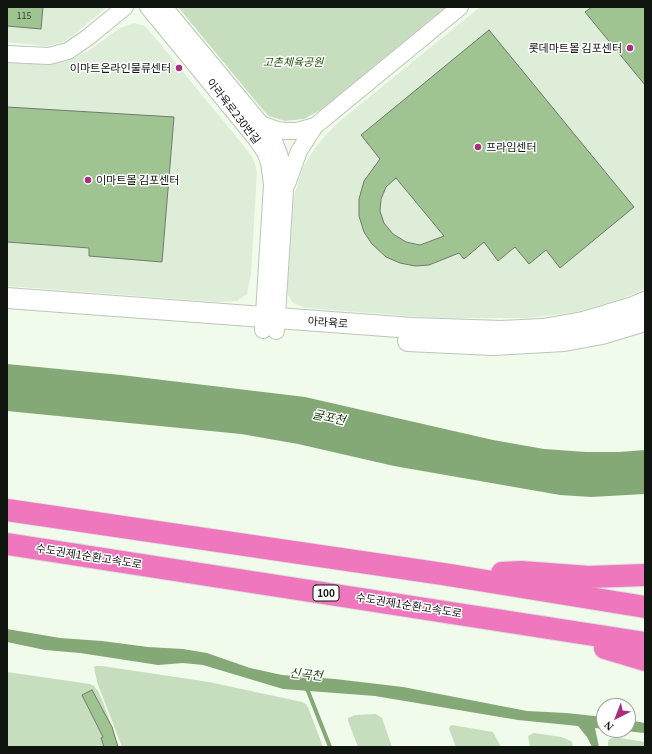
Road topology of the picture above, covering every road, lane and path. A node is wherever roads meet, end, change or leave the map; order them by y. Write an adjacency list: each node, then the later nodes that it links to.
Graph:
1 (125, 7): 5 (street)
2 (148, 7): 13 (street, 아라육로230번길)
3 (164, 7): 6 (street, 아라육로230번길)
4 (460, 7): 7 (street)
5 (7, 54)
6 (261, 124): 7 (street); 8 (street, 아라육로230번길)
7 (316, 126): 8 (street)
8 (285, 190): 13 (street, 아라육로230번길)
9 (7, 298): 13 (street, 아라육로)
10 (645, 302): 13 (street, 아라육로)
11 (7, 311): 13 (street, 아라육로)
12 (645, 321): 13 (street, 아라육로)
13 (270, 324)
14 (7, 510): 16 (highway)
15 (7, 544): 19 (highway, 수도권제1순환고속도로 / 100)
16 (443, 574): 17 (highway); 18 (highway)
17 (645, 575)
18 (645, 607)
19 (529, 624): 20 (highway, 수도권제1순환고속도로 / 100); 21 (highway)
20 (645, 643)
21 (645, 660)

